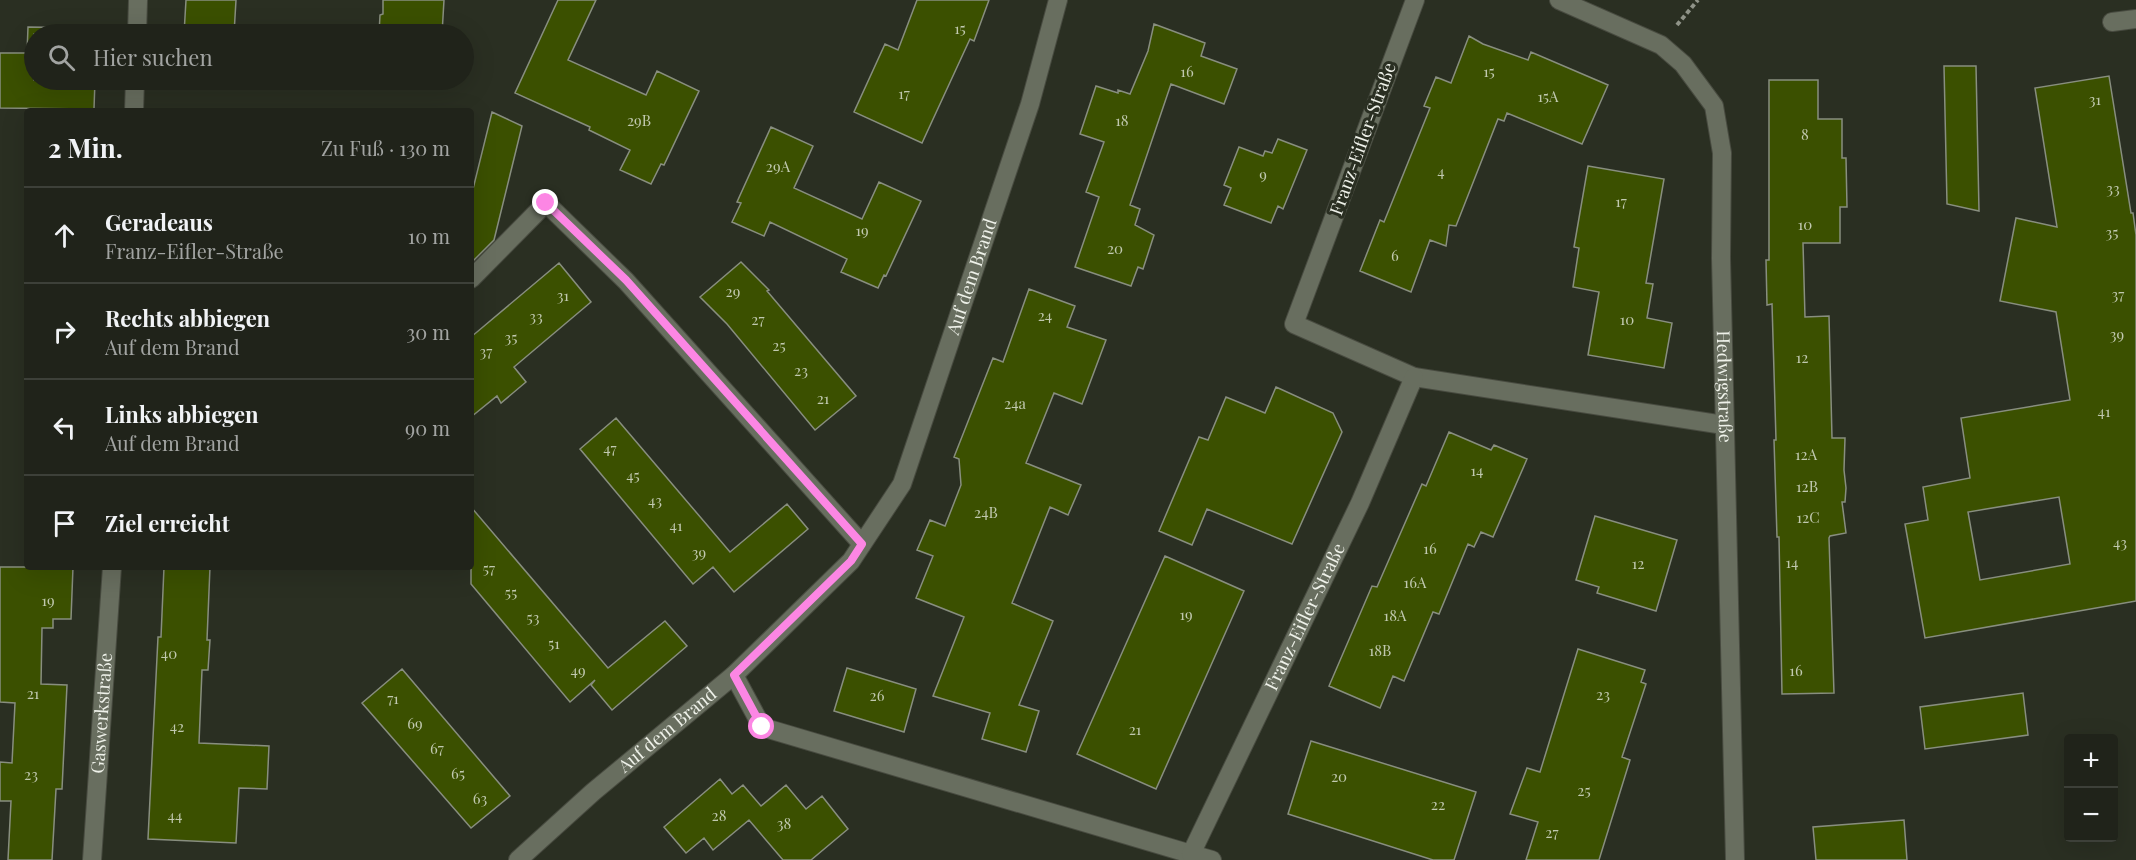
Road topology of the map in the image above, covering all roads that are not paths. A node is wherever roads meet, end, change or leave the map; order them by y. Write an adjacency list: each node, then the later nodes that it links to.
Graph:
1 (138, 0): 7 (street)
2 (1058, 0): 13 (street, Auf dem Brand)
3 (1414, 0): 11 (street, Franz-Eifler-Straße)
4 (1559, 0): 12 (street, Hedwigstraße)
5 (2136, 19): 6 (street)
6 (2112, 22)
7 (137, 24)
8 (135, 90): 9 (street)
9 (134, 108)
10 (474, 276): 13 (street)
11 (1414, 377): 12 (street, Franz-Eifler-Straße); 16 (street, Franz-Eifler-Straße)
12 (1724, 425): 20 (street, Hedwigstraße)
13 (862, 544): 15 (street, Auf dem Brand)
14 (112, 570): 17 (street, Gaswerkstraße)
15 (734, 675): 16 (street); 18 (street, Auf dem Brand)
16 (1191, 854): 19 (street)
17 (92, 860)
18 (518, 860)
19 (1212, 860)
20 (1735, 860)

